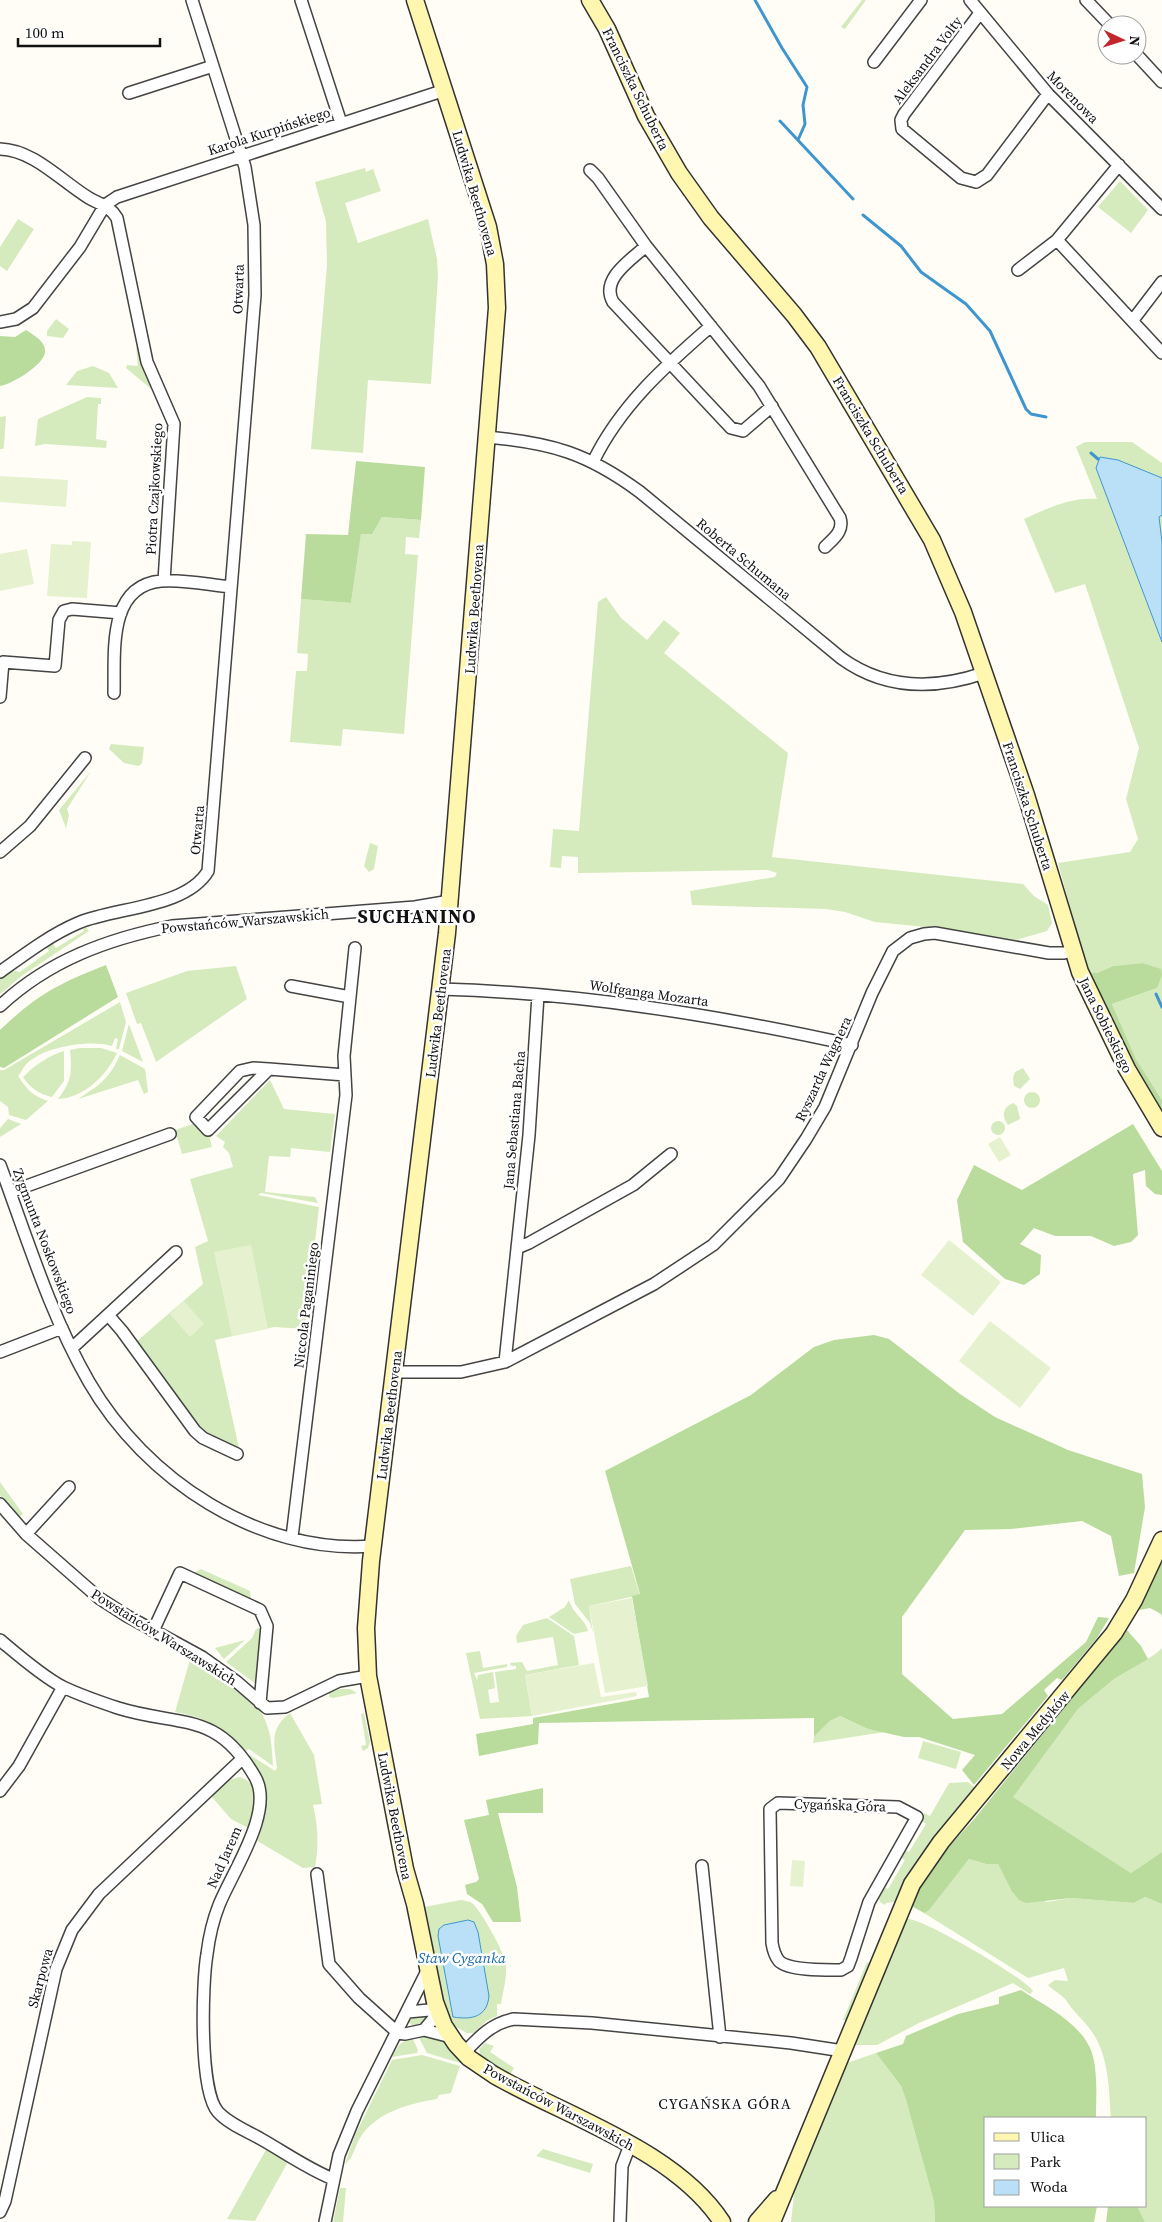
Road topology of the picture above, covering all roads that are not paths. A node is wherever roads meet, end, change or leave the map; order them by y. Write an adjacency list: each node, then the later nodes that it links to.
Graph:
1 (192, 0): 12 (street, Otwarta)
2 (301, 0): 17 (street)
3 (415, 0): 14 (street, Ludwika Beethovena)
4 (590, 0): 40 (street, Franciszka Schuberta)
5 (920, 0): 10 (street)
6 (970, 0): 8 (street, Morenowa)
7 (1086, 0): 9 (street)
8 (980, 13): 16 (street, Morenowa); 16 (street, Aleksandra Volty)
9 (1100, 15)
10 (874, 62)
11 (1146, 65): 13 (street)
12 (213, 66): 15 (street); 19 (street, Otwarta)
13 (1162, 82)
14 (445, 90): 17 (street, Karola Kurpińskiego); 34 (street, Ludwika Beethovena)
15 (129, 93)
16 (1048, 94): 20 (street, Morenowa)
17 (341, 124): 19 (street, Karola Kurpińskiego)
18 (0, 149): 22 (street)
19 (241, 156): 22 (street, Karola Kurpińskiego); 38 (street, Otwarta)
20 (1119, 165): 23 (street, Morenowa); 24 (street)
21 (590, 170): 25 (street)
22 (105, 205): 29 (street, Karola Kurpińskiego); 37 (street, Piotra Czajkowskiego)
23 (1162, 209)
24 (1057, 240): 26 (street); 28 (street)
25 (646, 246): 30 (street); 32 (street)
26 (1018, 270)
27 (1162, 282): 28 (street)
28 (1133, 320): 31 (street)
29 (0, 322)
30 (711, 326): 32 (street); 33 (street)
31 (1162, 353)
32 (670, 363): 33 (street); 35 (street)
33 (772, 406): 36 (street)
34 (487, 437): 35 (street, Roberta Schumana); 45 (street, Ludwika Beethovena)
35 (594, 462): 40 (street, Roberta Schumana)
36 (825, 547)
37 (164, 581): 38 (street); 39 (street)
38 (231, 587): 49 (street, Otwarta)
39 (120, 613): 41 (street); 42 (street)
40 (984, 673): 46 (street, Franciszka Schuberta)
41 (114, 693)
42 (0, 698)
43 (85, 758): 44 (street)
44 (0, 852)
45 (450, 901): 51 (street, Ludwika Beethovena); 54 (street, Powstańców Warszawskich)
46 (1062, 917): 48 (street, Jana Sobieskiego)
47 (355, 948): 53 (street, Niccola Paganiniego)
48 (1072, 950): 55 (street, Ryszarda Wagnera); 58 (street, Jana Sobieskiego)
49 (0, 972)
50 (291, 986): 53 (street)
51 (440, 989): 52 (street, Wolfganga Mozarta); 70 (street, Ludwika Beethovena)
52 (538, 994): 55 (street, Wolfganga Mozarta); 63 (street, Jana Sebastiana Bacha)
53 (350, 997): 57 (street, Niccola Paganiniego)
54 (0, 1006)
55 (852, 1045): 69 (street, Ryszarda Wagnera)
56 (269, 1068): 56 (street); 57 (street)
57 (345, 1075): 75 (street, Niccola Paganiniego)
58 (1162, 1128)
59 (170, 1134): 62 (street)
60 (671, 1154): 63 (street)
61 (0, 1165): 62 (street, Zygmunta Noskowskiego)
62 (10, 1192): 66 (street, Zygmunta Noskowskiego)
63 (517, 1248): 69 (street, Jana Sebastiana Bacha)
64 (176, 1252): 65 (street)
65 (109, 1316): 67 (street); 71 (street)
66 (62, 1328): 67 (street, Zygmunta Noskowskiego); 68 (street, Zygmunta Noskowskiego)
67 (72, 1348): 75 (street, Zygmunta Noskowskiego)
68 (0, 1352)
69 (505, 1362): 70 (street, Ryszarda Wagnera)
70 (394, 1372): 77 (street, Ludwika Beethovena)
71 (237, 1454)
72 (69, 1487): 74 (street)
73 (2, 1512): 74 (street, Powstańców Warszawskich)
74 (26, 1534): 78 (street, Powstańców Warszawskich)
75 (292, 1537): 77 (street, Zygmunta Noskowskiego)
76 (1162, 1540): 95 (street, Nowa Medyków)
77 (373, 1546): 80 (street, Ludwika Beethovena)
78 (153, 1631): 82 (street, Powstańców Warszawskich); 82 (street)
79 (0, 1640): 81 (street, Nad Jarem)
80 (368, 1676): 82 (street, Powstańców Warszawskich); 88 (street, Ludwika Beethovena)
81 (63, 1687): 83 (street, Nad Jarem); 84 (street)
82 (260, 1702)
83 (242, 1759): 98 (street, Nad Jarem); 100 (street, Skarpowa)
84 (0, 1792)
85 (917, 1817): 85 (street, Cygańska Góra)
86 (702, 1866): 94 (street)
87 (317, 1874): 92 (street)
88 (428, 1970): 89 (street); 90 (street, Powstańców Warszawskich)
89 (408, 2012): 90 (street); 92 (street)
90 (438, 2013): 91 (street); 93 (street, Powstańców Warszawskich)
91 (424, 2030): 92 (street); 93 (street)
92 (398, 2033): 98 (street)
93 (451, 2037): 96 (street, Powstańców Warszawskich)
94 (720, 2037): 95 (street); 96 (street)
95 (842, 2051): 99 (street)
96 (464, 2053): 97 (street, Powstańców Warszawskich)
97 (630, 2145): 102 (street); 103 (street, Powstańców Warszawskich)
98 (333, 2179): 101 (street)
99 (784, 2192): 104 (street); 105 (street)
100 (0, 2212)
101 (325, 2222)
102 (620, 2222)
103 (722, 2222)
104 (757, 2222)
105 (772, 2222)

